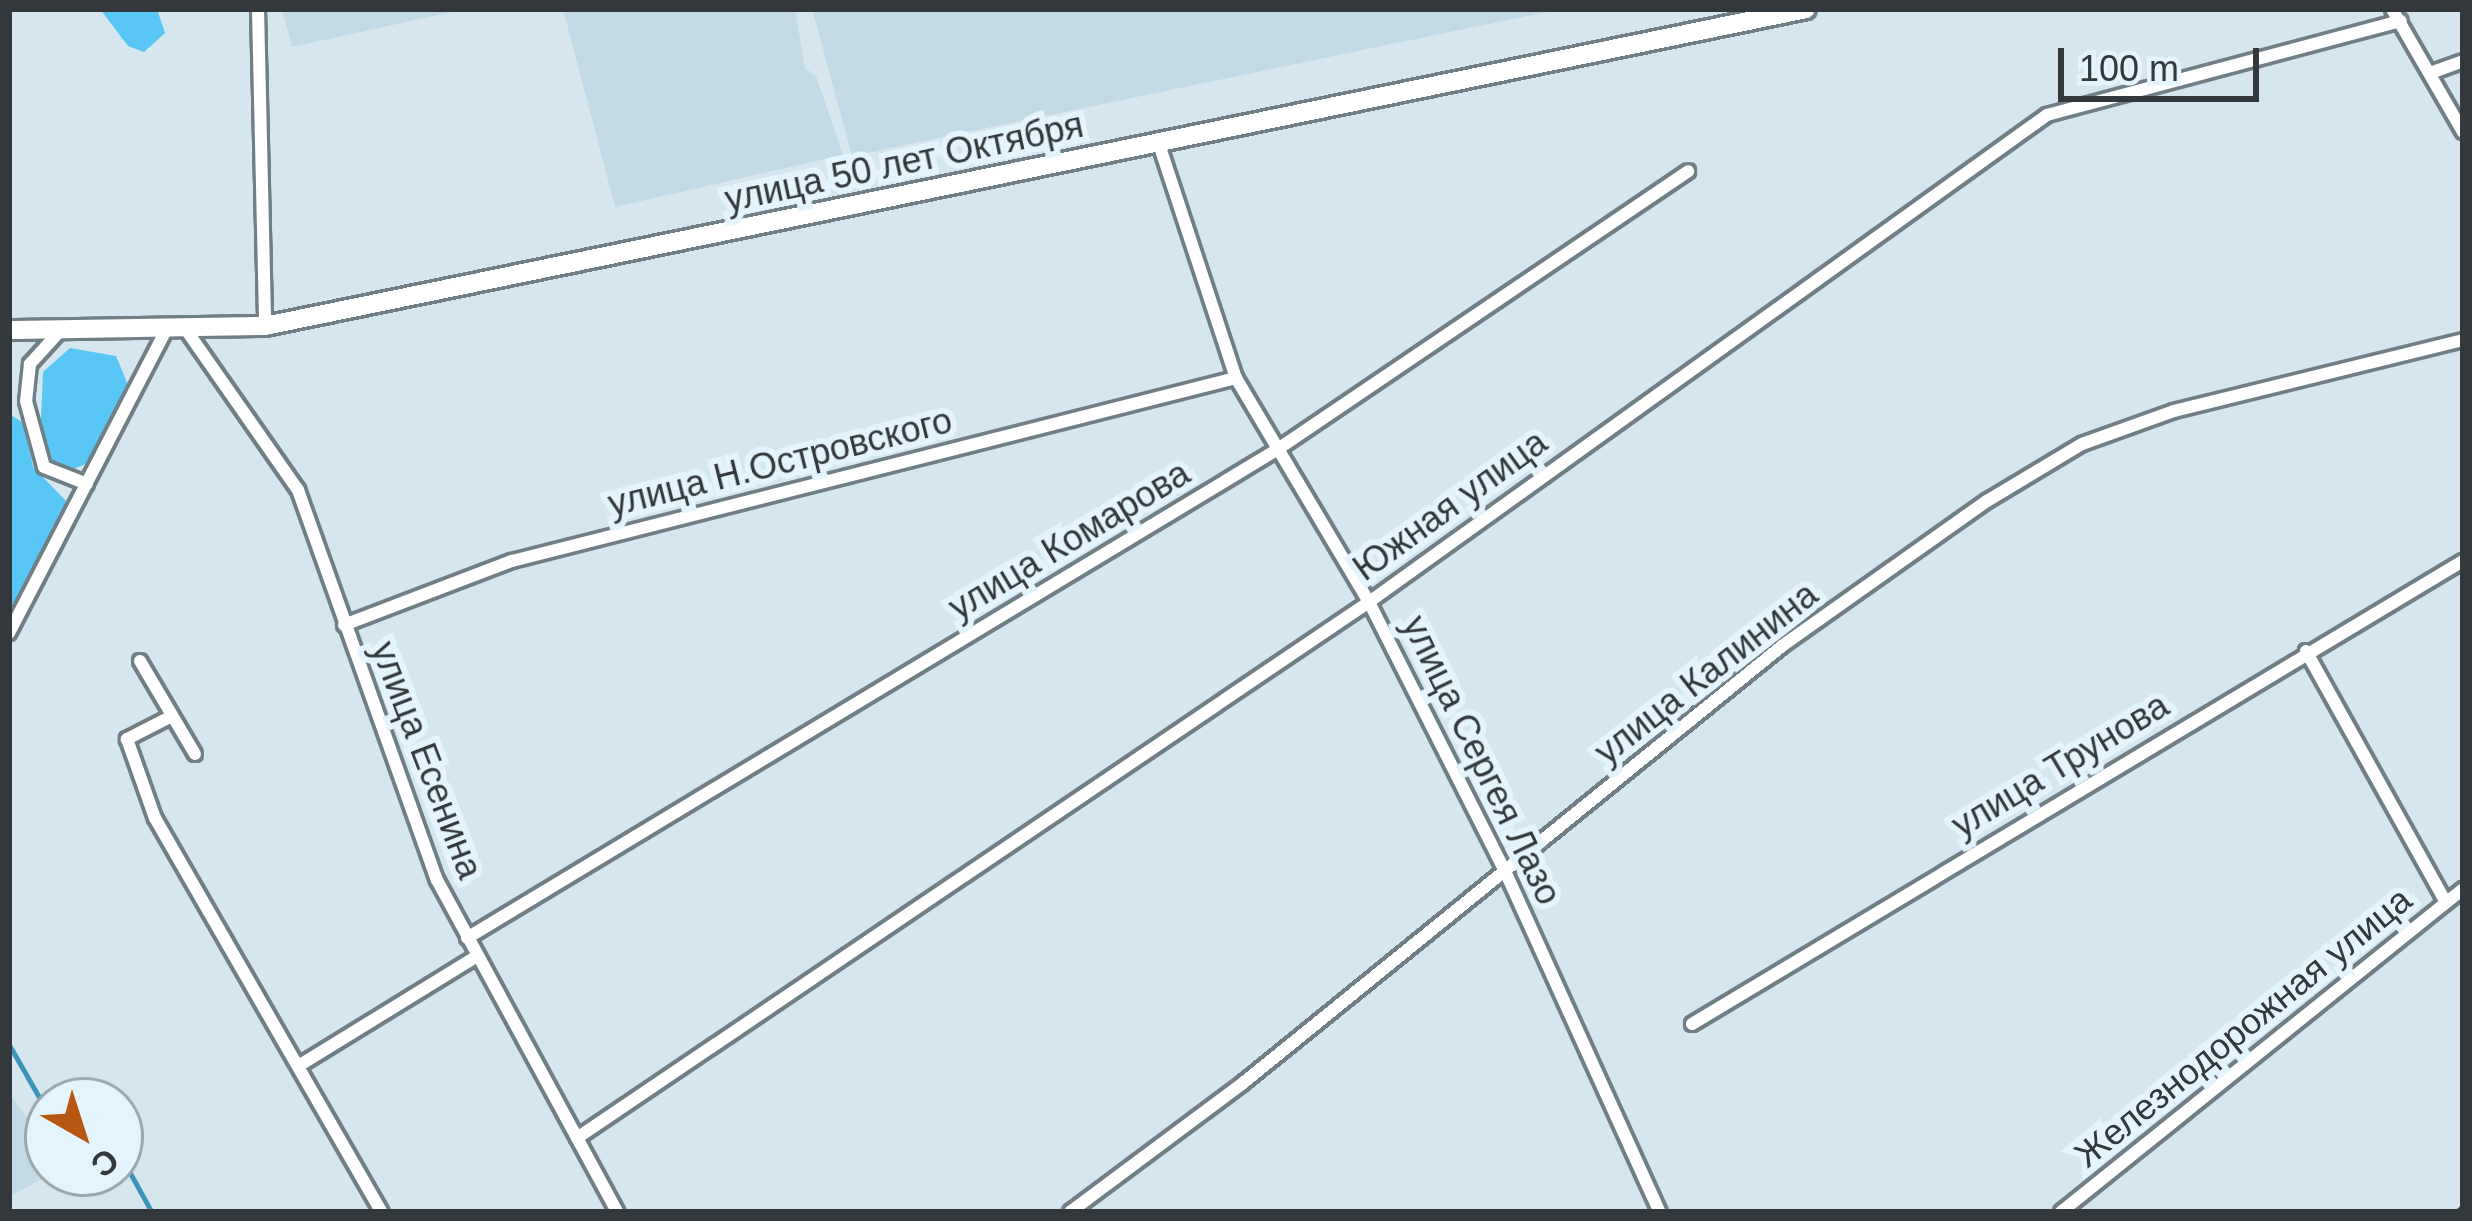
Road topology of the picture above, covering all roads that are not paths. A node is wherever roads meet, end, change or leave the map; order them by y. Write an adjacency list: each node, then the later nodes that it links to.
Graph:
1 (258, 9): 9 (street)
2 (1806, 9): 7 (main road, улица 50 лет Октября)
3 (2396, 15): 5 (street); 19 (street, Южная улица)
4 (2463, 61): 5 (street)
5 (2433, 72): 6 (street)
6 (2463, 132)
7 (1159, 143): 9 (main road, улица 50 лет Октября); 15 (street, улица Сергея Лазо)
8 (1688, 171): 16 (street, улица Комарова)
9 (265, 326): 12 (main road, улица 50 лет Октября)
10 (9, 330): 11 (main road, улица 50 лет Октября)
11 (60, 331): 13 (main road, улица 50 лет Октября); 17 (street)
12 (187, 331): 13 (main road, улица 50 лет Октября); 20 (street, улица Есенина)
13 (165, 332): 17 (street)
14 (2463, 340): 26 (street, улица Калинина)
15 (1236, 378): 16 (street, улица Сергея Лазо); 20 (street, улица Н.Островского)
16 (1275, 451): 19 (street, улица Сергея Лазо); 29 (street, улица Комарова)
17 (87, 484): 21 (street)
18 (2463, 561): 22 (street, улица Трунова)
19 (1370, 602): 26 (street, улица Сергея Лазо); 33 (street, Южная улица)
20 (344, 625): 29 (street, улица Есенина)
21 (9, 633)
22 (2306, 650): 28 (street); 31 (street, улица Трунова)
23 (140, 661): 24 (street)
24 (172, 716): 25 (street); 32 (street)
25 (195, 754)
26 (1505, 871): 36 (street, улица Калинина); 37 (street, улица Сергея Лазо)
27 (2463, 889): 28 (street, Железнодорожная улица)
28 (2445, 901): 38 (street, Железнодорожная улица)
29 (467, 938): 30 (street, улица Есенина)
30 (477, 956): 32 (street); 33 (street, улица Есенина)
31 (1692, 1024)
32 (300, 1066): 34 (street)
33 (577, 1138): 35 (street, улица Есенина)
34 (382, 1212)
35 (617, 1212)
36 (1070, 1212)
37 (1660, 1212)
38 (2061, 1212)

